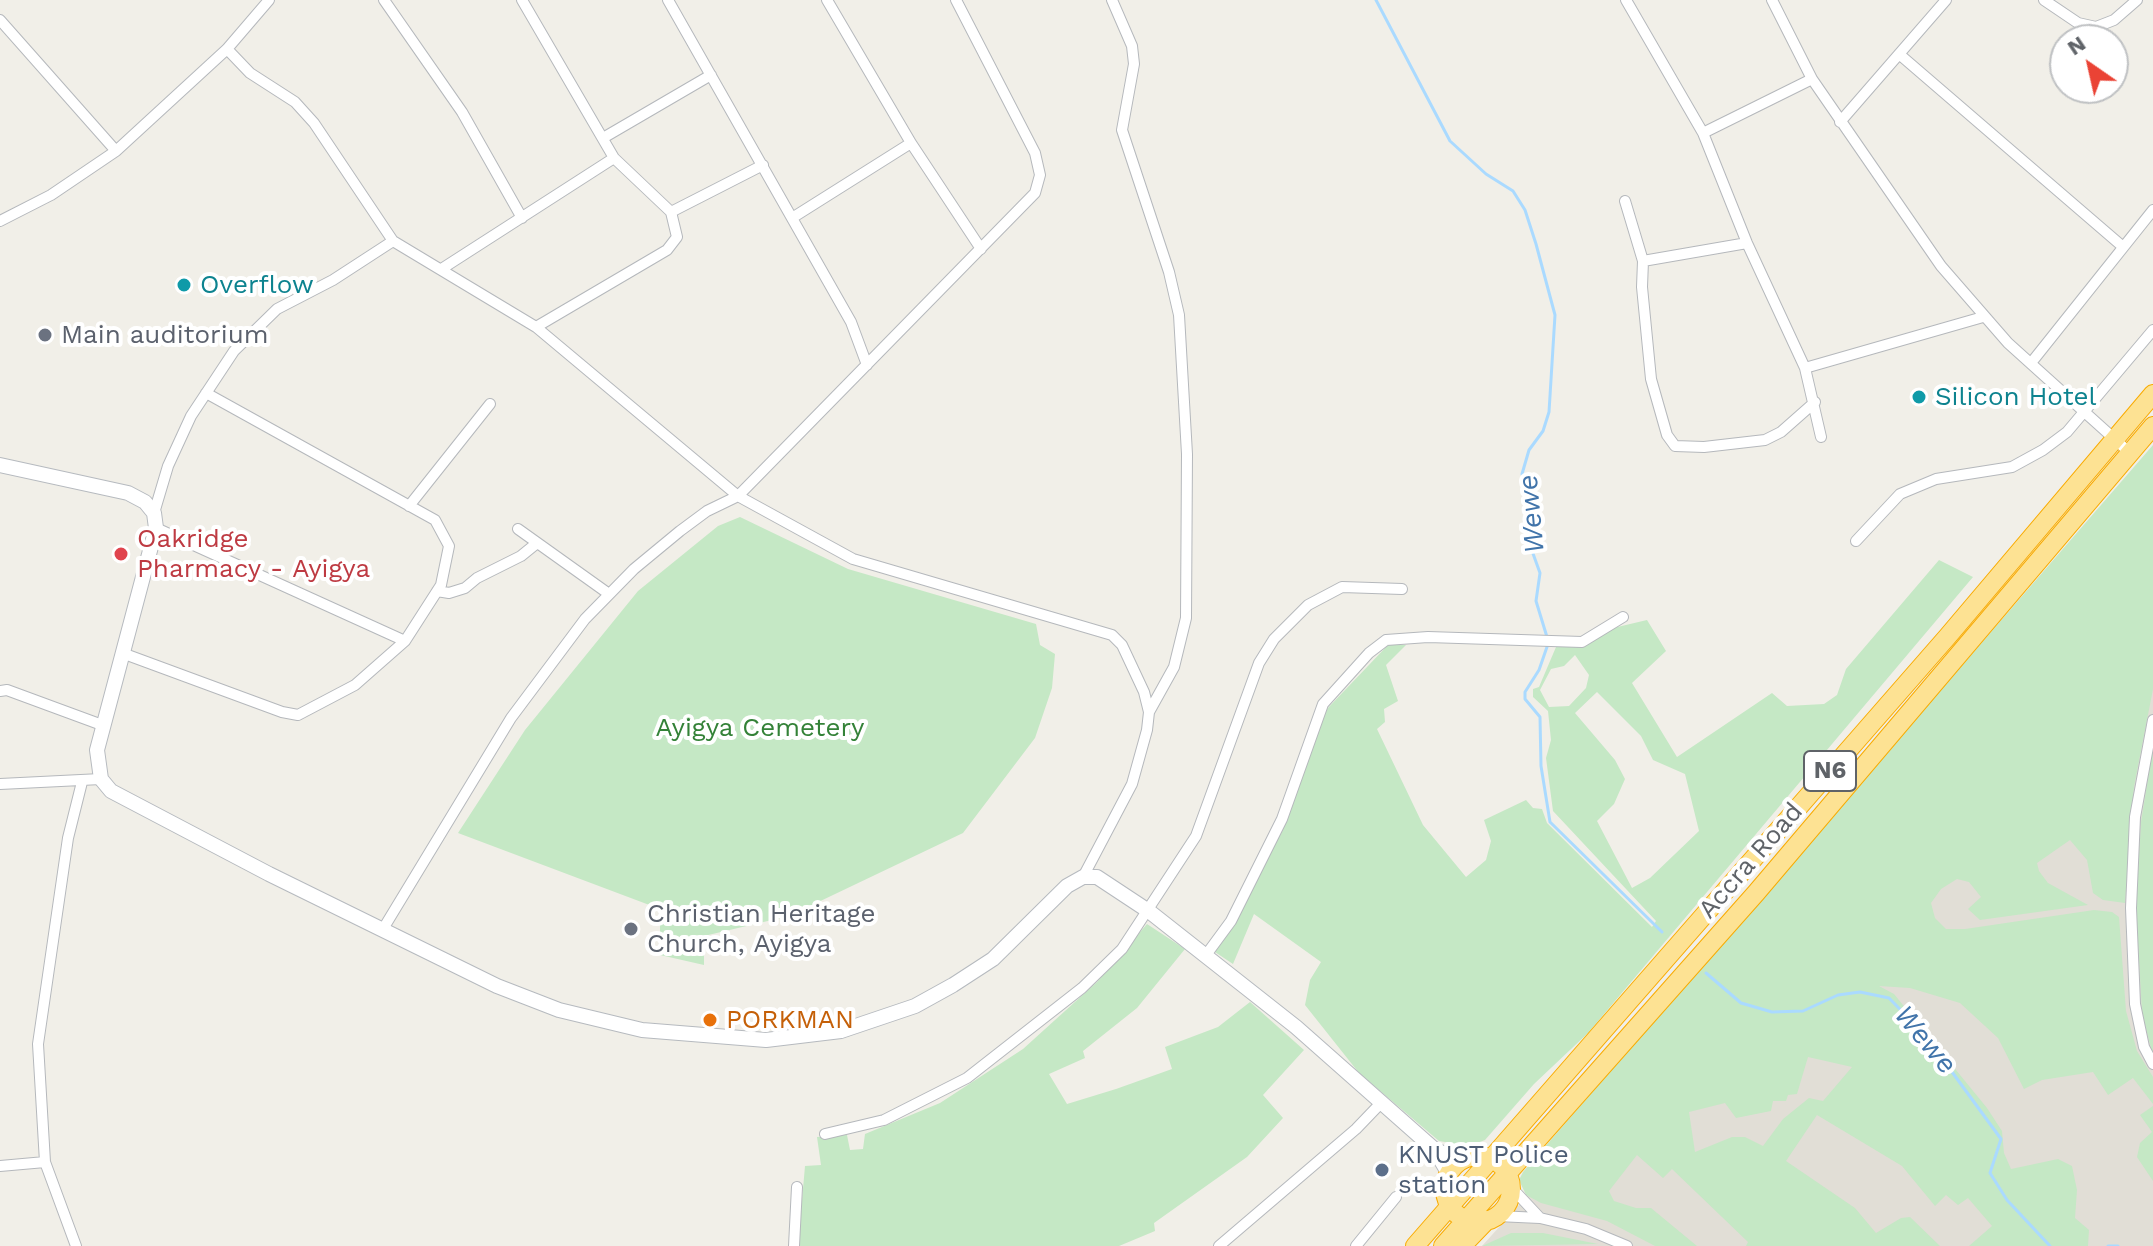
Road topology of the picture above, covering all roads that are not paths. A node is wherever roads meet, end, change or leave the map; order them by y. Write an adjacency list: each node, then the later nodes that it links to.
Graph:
1 (269, 0): 14 (street)
2 (384, 0): 28 (street)
3 (522, 0): 20 (street)
4 (668, 0): 16 (street)
5 (827, 0): 21 (street)
6 (956, 0): 34 (street)
7 (1112, 0): 66 (street)
8 (1626, 0): 19 (street)
9 (1772, 0): 17 (street)
10 (1946, 0): 15 (street)
11 (2044, 0): 12 (street)
12 (2137, 0)
13 (0, 20): 22 (street)
14 (227, 49): 22 (street); 31 (street)
15 (1899, 54): 18 (street); 33 (street)
16 (711, 75): 20 (street); 24 (street)
17 (1812, 79): 18 (street); 19 (street)
18 (1840, 122): 37 (street)
19 (1703, 133): 32 (street)
20 (603, 138): 23 (street)
21 (911, 143): 29 (street); 34 (street)
22 (116, 151): 30 (street)
23 (614, 158): 27 (street); 28 (street)
24 (763, 165): 27 (street); 29 (street)
25 (1625, 201): 35 (street)
26 (2153, 210): 33 (street)
27 (671, 212): 38 (street)
28 (522, 218): 36 (street)
29 (792, 218): 41 (street)
30 (0, 221)
31 (393, 241): 36 (street); 43 (street)
32 (1747, 243): 35 (street); 42 (street)
33 (2122, 246): 40 (street)
34 (981, 249): 41 (street)
35 (1643, 261): 45 (street)
36 (443, 268): 38 (street)
37 (1983, 317): 40 (street); 42 (street)
38 (536, 327): 53 (street)
39 (2153, 330): 47 (street)
40 (2031, 363): 47 (street)
41 (867, 365): 53 (street)
42 (1805, 368): 45 (street)
43 (206, 393): 54 (street); 55 (street)
44 (2153, 394): 50 (highway, Accra Road / N6)
45 (1815, 402): 49 (street)
46 (490, 404): 54 (street)
47 (2083, 411): 50 (street); 57 (street)
48 (2153, 426): 51 (highway, Accra Road / N6)
49 (1821, 437)
50 (2114, 439): 51 (street); 76 (highway, Accra Road / N6)
51 (2130, 453): 85 (highway, Accra Road / N6)
52 (0, 465): 55 (street)
53 (738, 496): 61 (street); 66 (street)
54 (409, 506): 60 (street)
55 (155, 520): 63 (street); 64 (street)
56 (518, 529): 58 (street)
57 (1856, 541)
58 (537, 543): 60 (street); 61 (street)
59 (1402, 589): 73 (street)
60 (437, 591): 63 (street)
61 (609, 594): 74 (street)
62 (1623, 617): 75 (street)
63 (405, 641): 64 (street)
64 (122, 653): 68 (street)
65 (0, 691): 68 (street)
66 (1149, 712): 72 (street)
67 (2153, 720): 77 (street)
68 (102, 725): 69 (street)
69 (101, 779): 70 (street); 74 (street)
70 (82, 782): 71 (street); 82 (street)
71 (0, 784)
72 (1083, 877): 73 (street); 74 (street)
73 (1150, 912): 75 (street); 79 (street)
74 (383, 929)
75 (1206, 955): 78 (street)
76 (1594, 1042): 81 (highway, Accra Road / N6); 81 (highway)
77 (2153, 1064)
78 (1380, 1104): 80 (street); 95 (street)
79 (825, 1134)
80 (1434, 1149): 81 (street); 84 (street)
81 (1483, 1155): 84 (highway, N6); 85 (highway); 88 (highway, N6)
82 (45, 1162): 83 (street); 93 (street)
83 (0, 1166)
84 (1449, 1174): 88 (highway)
85 (1510, 1180): 89 (highway, N6); 90 (street); 91 (highway, N6)
86 (797, 1187): 94 (street)
87 (1396, 1197): 96 (street)
88 (1450, 1205): 91 (highway); 97 (highway, N6)
89 (1492, 1218): 90 (street); 91 (highway); 99 (highway)
90 (1540, 1218): 92 (street)
91 (1466, 1219): 98 (highway, N6)
92 (1608, 1242): 100 (street)
93 (76, 1246)
94 (794, 1246)
95 (1219, 1246)
96 (1356, 1246)
97 (1415, 1246)
98 (1443, 1246)
99 (1462, 1246)
100 (1627, 1246)

